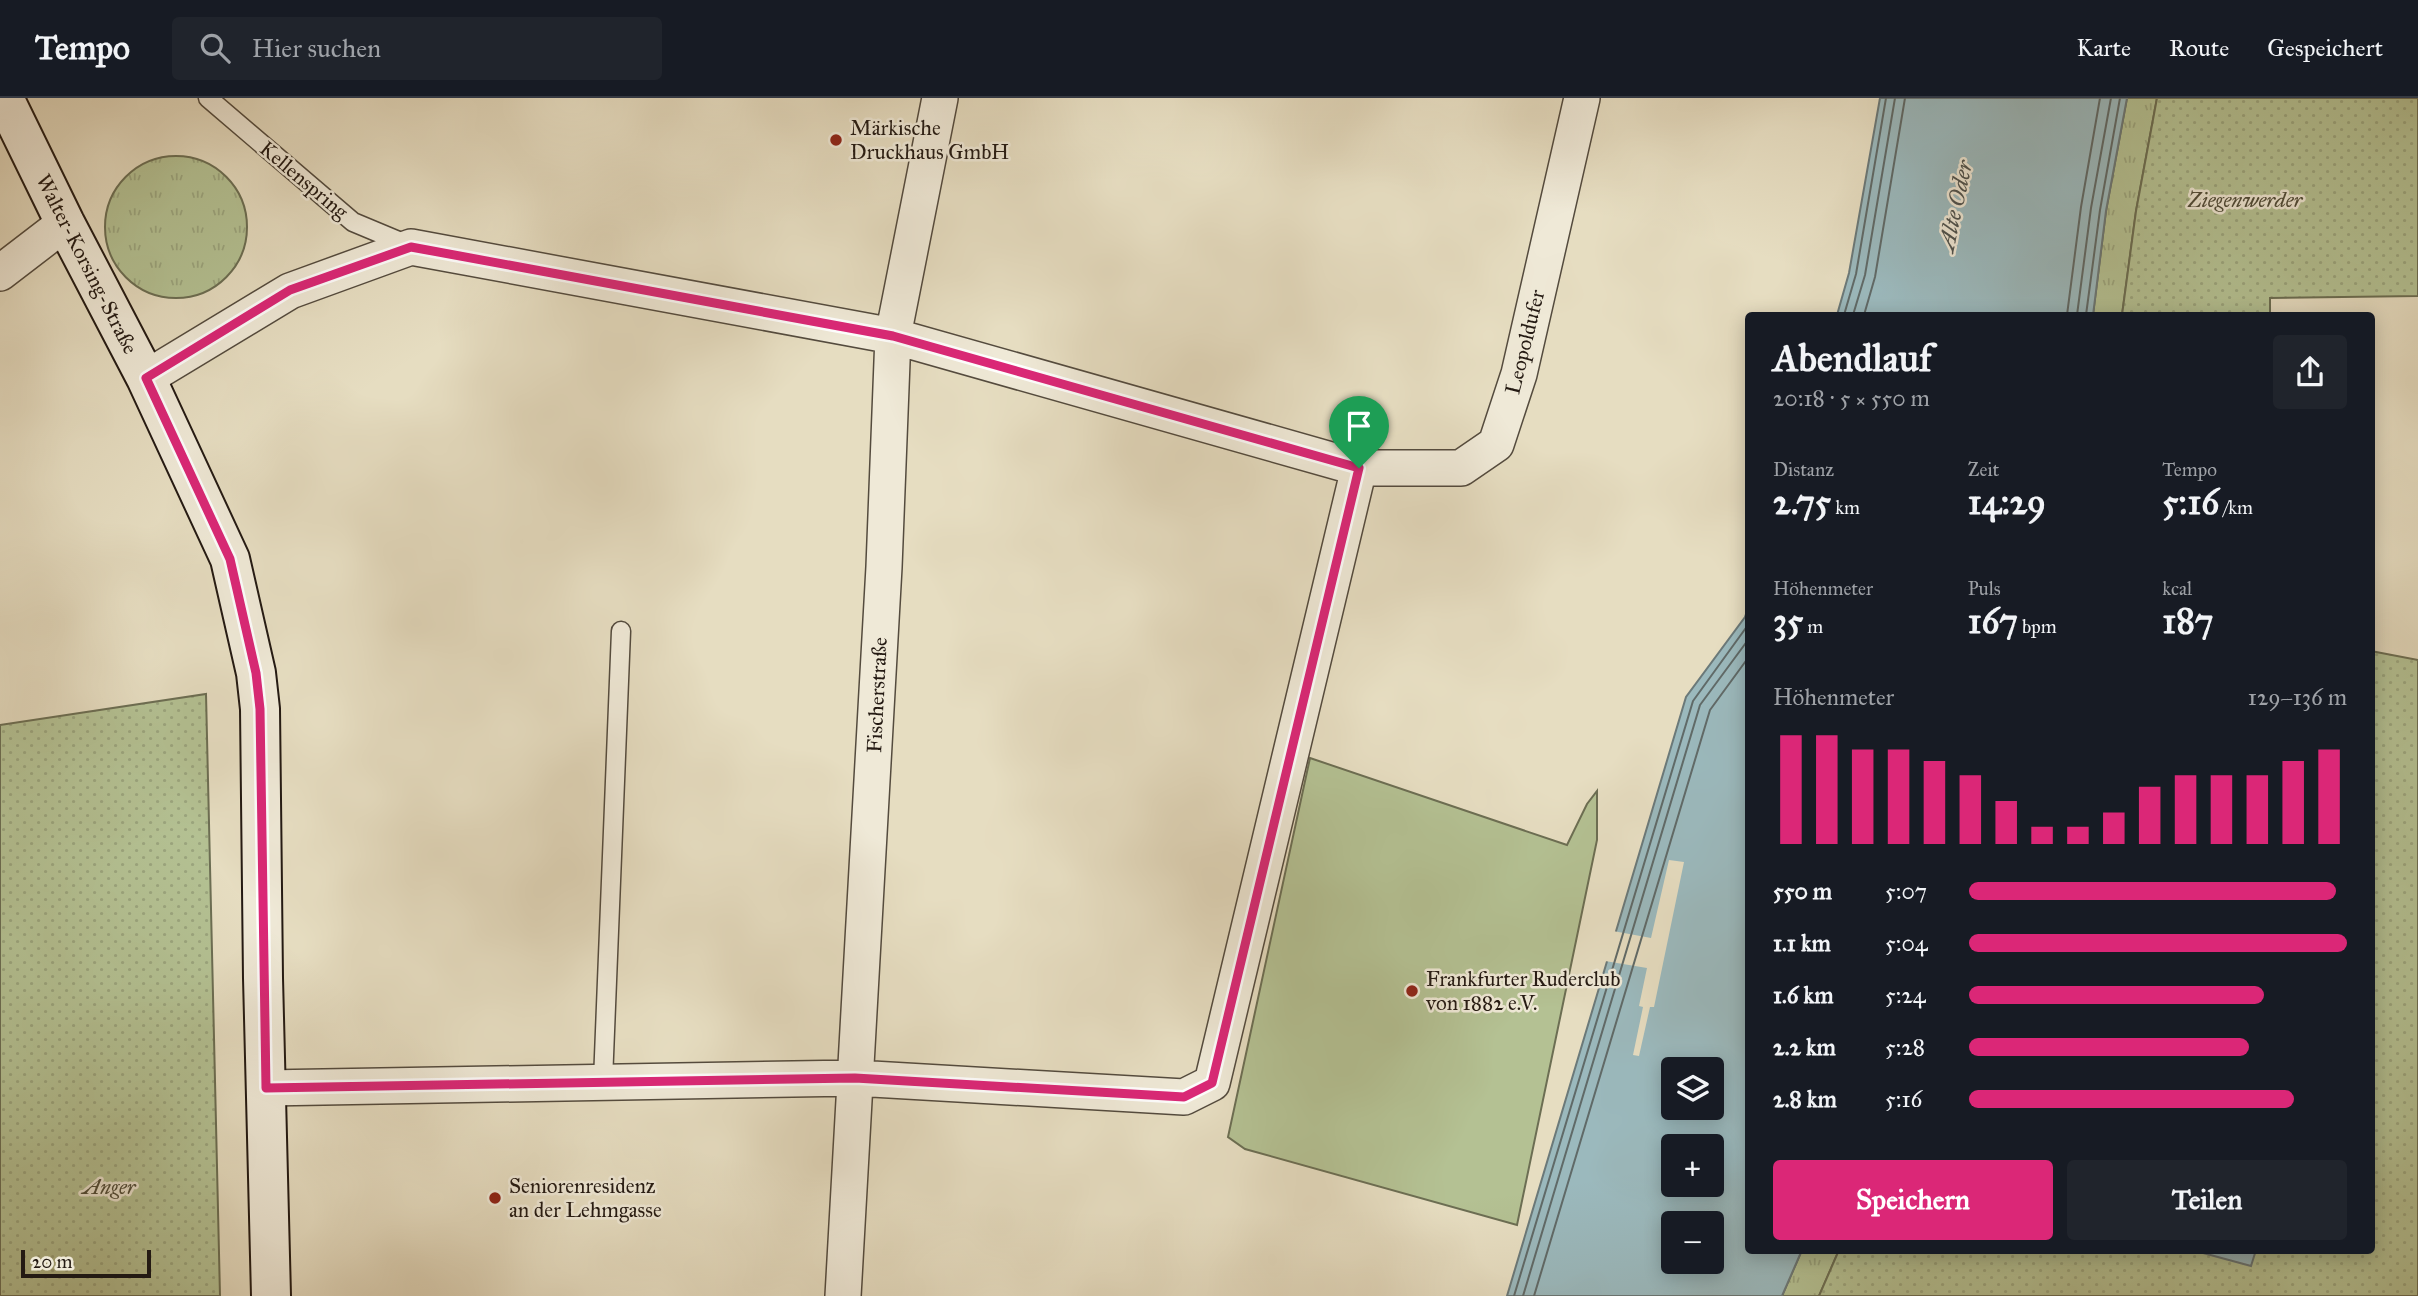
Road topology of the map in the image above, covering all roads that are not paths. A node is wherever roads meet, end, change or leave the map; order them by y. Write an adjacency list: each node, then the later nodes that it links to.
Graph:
1 (4, 98): 5 (street, Walter-Korsing-Straße)
2 (208, 98): 6 (lane, Kellenspring)
3 (940, 98): 8 (street, Fischerstraße)
4 (1581, 98): 10 (street, Leopoldufer)
5 (65, 223): 7 (street); 9 (street, Walter-Korsing-Straße)
6 (411, 247): 8 (street, Kellenspring); 9 (street)
7 (0, 273)
8 (893, 336): 10 (street, Kellenspring); 12 (street, Fischerstraße)
9 (146, 378): 14 (street, Walter-Korsing-Straße)
10 (1359, 468): 12 (street)
11 (621, 631): 13 (lane)
12 (855, 1078): 13 (street); 16 (street, Fischerstraße)
13 (603, 1081): 14 (street)
14 (266, 1088): 15 (street, Walter-Korsing-Straße)
15 (271, 1296)
16 (843, 1296)

